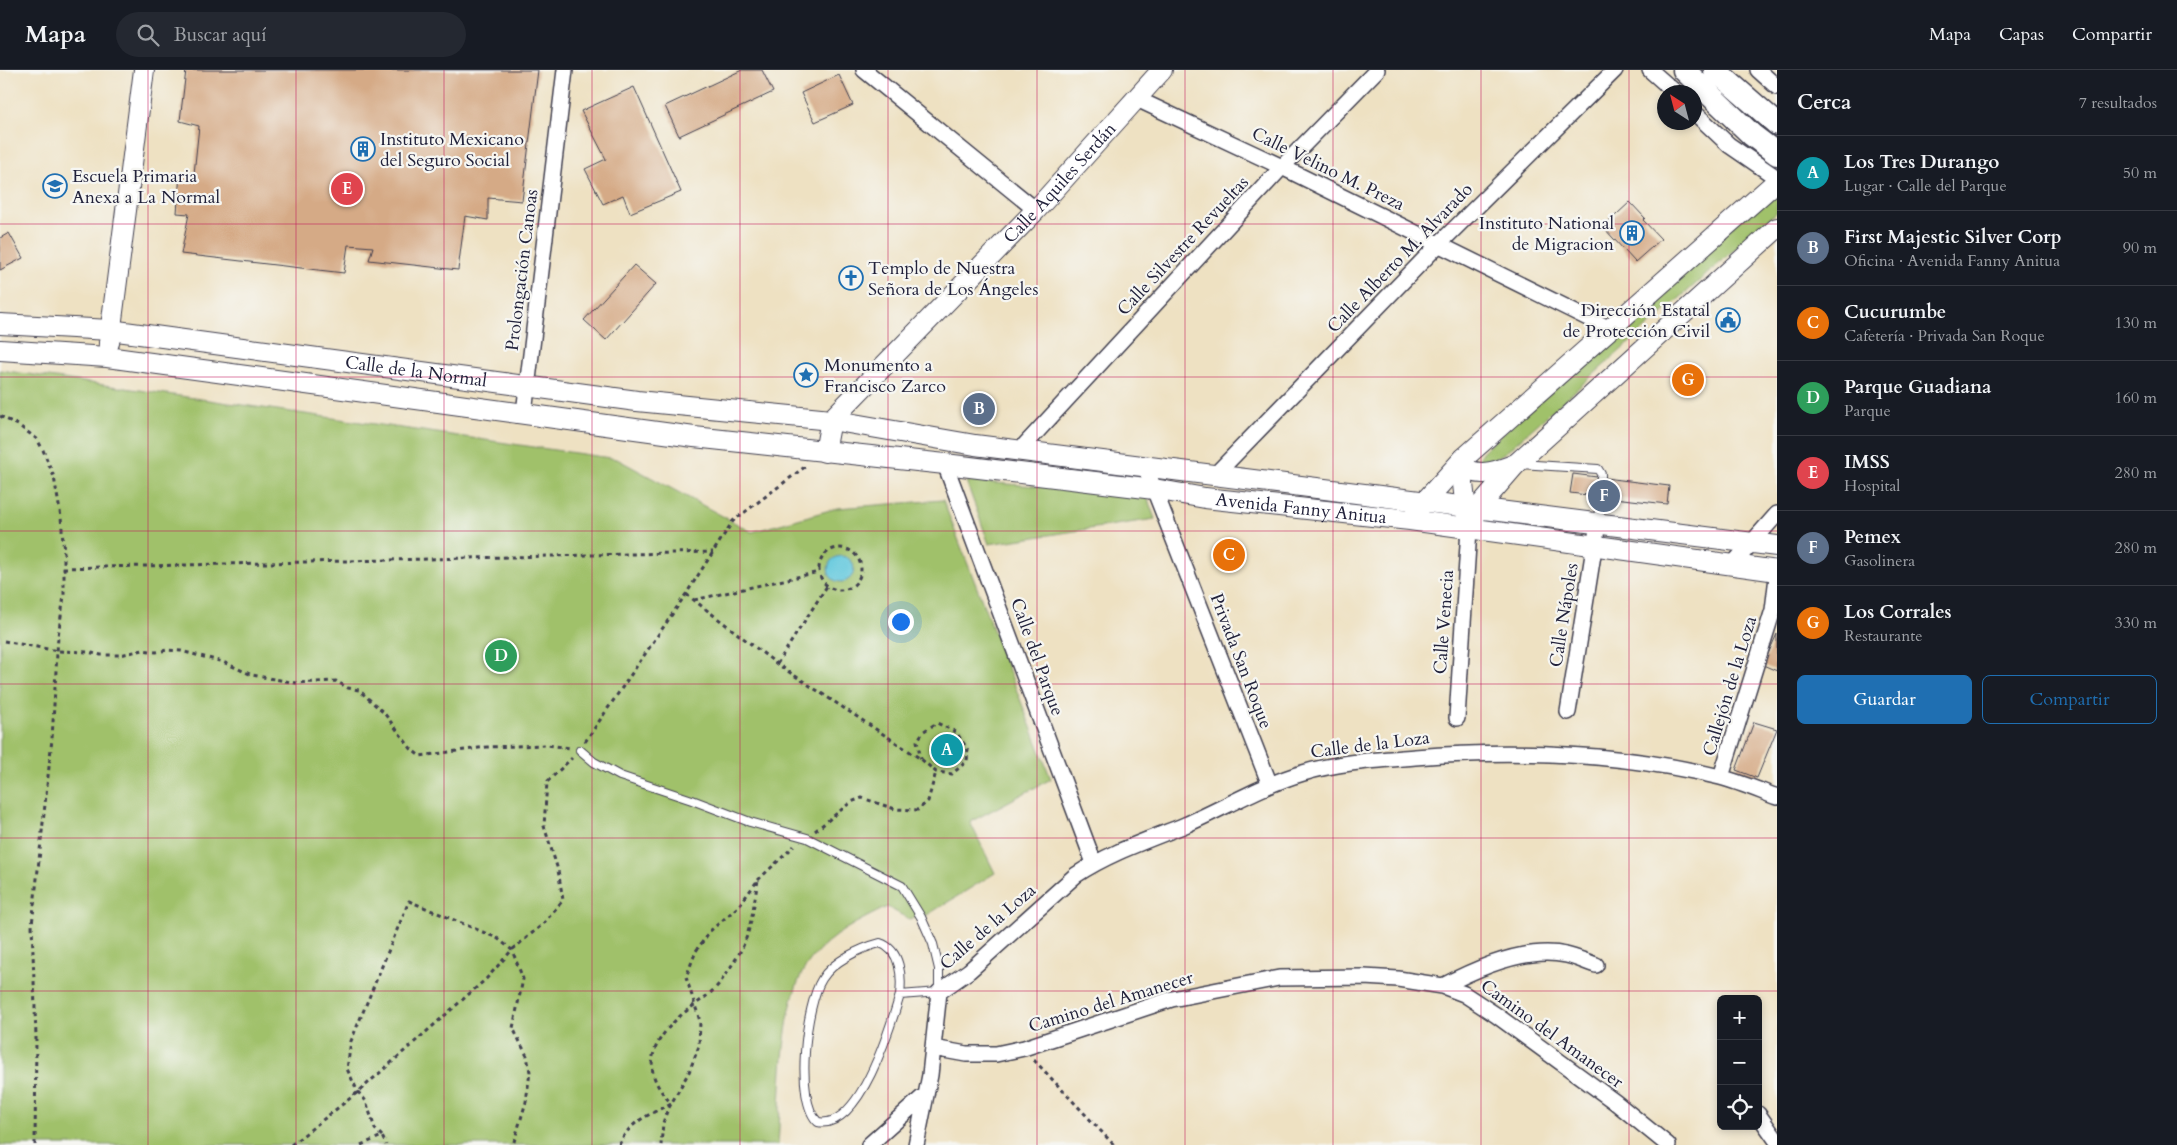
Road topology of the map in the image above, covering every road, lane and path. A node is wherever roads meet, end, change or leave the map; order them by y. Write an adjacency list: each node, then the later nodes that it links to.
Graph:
1 (144, 70): 24 (main road)
2 (565, 70): 27 (street, Prolongación Canoas)
3 (1162, 70): 13 (main road, Calle Aquiles Serdán)
4 (1376, 70): 17 (street, Calle Silvestre Revueltas)
5 (1615, 70): 21 (street, Calle Alberto M. Alvarado)
6 (1650, 70): 11 (street)
7 (1684, 70): 16 (main road)
8 (1715, 70): 15 (main road)
9 (1758, 70): 12 (street)
10 (866, 71): 19 (street)
11 (1667, 85)
12 (1777, 87)
13 (1137, 99): 17 (street, Calle Velino M. Preza); 19 (main road, Calle Aquiles Serdán)
14 (1702, 120): 18 (street)
15 (1777, 124)
16 (1777, 154)
17 (1282, 167): 21 (street, Calle Velino M. Preza); 32 (street, Calle Silvestre Revueltas)
18 (1777, 179): 23 (main road)
19 (1036, 210): 30 (main road, Calle Aquiles Serdán)
20 (1777, 228): 36 (main road)
21 (1438, 244): 23 (street, Calle Velino M. Preza); 38 (street, Calle Alberto M. Alvarado)
22 (0, 324): 24 (main road, Calle de la Normal)
23 (1610, 329): 34 (main road)
24 (110, 330): 26 (main road); 27 (main road, Calle de la Normal)
25 (0, 350): 26 (main road, Calle de la Normal)
26 (107, 357): 28 (main road, Calle de la Normal)
27 (527, 385): 28 (street, Prolongación Canoas); 30 (main road, Calle de la Normal)
28 (524, 413): 33 (main road, Calle de la Normal)
29 (0, 416): 53 (path)
30 (831, 420): 31 (main road, Avenida Fanny Anitua); 33 (main road)
31 (974, 445): 32 (main road, Avenida Fanny Anitua); 35 (main road)
32 (1020, 450): 37 (main road, Avenida Fanny Anitua)
33 (825, 452): 35 (main road, Avenida Fanny Anitua); 51 (path)
34 (1464, 462): 36 (main road); 42 (main road); 43 (main road)
35 (945, 464): 40 (main road, Avenida Fanny Anitua); 72 (street, Calle del Parque)
36 (1516, 464): 39 (lane); 43 (main road)
37 (1145, 466): 38 (main road, Avenida Fanny Anitua); 40 (street, Privada San Roque)
38 (1215, 476): 42 (main road, Avenida Fanny Anitua)
39 (1601, 478)
40 (1154, 489): 45 (main road, Avenida Fanny Anitua); 69 (street, Privada San Roque)
41 (1600, 496): 46 (lane)
42 (1422, 502): 43 (main road, Avenida Fanny Anitua); 45 (main road)
43 (1472, 507): 46 (main road, Avenida Fanny Anitua); 47 (main road)
44 (1777, 514): 48 (street)
45 (1410, 520): 47 (main road, Avenida Fanny Anitua)
46 (1598, 523): 48 (main road, Avenida Fanny Anitua); 49 (street, Calle Nápoles)
47 (1469, 529): 49 (main road, Avenida Fanny Anitua); 64 (street, Calle Venecia)
48 (1751, 543): 50 (main road, Avenida Fanny Anitua); 52 (street)
49 (1594, 545): 52 (main road, Avenida Fanny Anitua); 63 (street, Calle Nápoles)
50 (1777, 546)
51 (713, 552): 53 (path); 58 (path)
52 (1733, 564): 54 (main road, Avenida Fanny Anitua)
53 (64, 568): 61 (path)
54 (1777, 571)
55 (820, 572): 57 (path); 57 (path); 59 (path)
56 (1777, 577): 68 (street, Callejón de la Loza)
57 (827, 586): 62 (path)
58 (686, 594): 59 (path); 65 (path)
59 (694, 600): 62 (path)
60 (4, 641): 61 (path)
61 (58, 651): 65 (path); 87 (path)
62 (777, 664): 66 (path)
63 (1568, 712)
64 (1457, 718)
65 (580, 750): 71 (lane); 74 (path)
66 (921, 760): 67 (path); 67 (path)
67 (936, 772): 71 (path)
68 (1720, 777): 69 (street, Calle de la Loza); 70 (street, Calle de la Loza)
69 (1270, 785): 72 (street, Calle de la Loza)
70 (1777, 797)
71 (807, 838): 73 (path); 77 (lane)
72 (1094, 863): 77 (street, Calle de la Loza)
73 (758, 880): 79 (path); 79 (path)
74 (512, 950): 82 (path); 82 (path); 91 (path)
75 (1596, 965): 76 (street)
76 (1443, 986): 81 (street, Camino del Amanecer); 97 (street, Camino del Amanecer)
77 (939, 992): 78 (lane); 80 (street)
78 (900, 994): 78 (lane)
79 (695, 1004): 92 (path); 93 (path)
80 (933, 1048): 81 (street, Camino del Amanecer); 83 (street)
81 (1024, 1048): 96 (path)
82 (358, 1092): 86 (path); 88 (path)
83 (924, 1095): 94 (street); 95 (street)
84 (1762, 1118): 85 (street)
85 (1774, 1130)
86 (382, 1136): 89 (path); 90 (path)
87 (36, 1145)
88 (291, 1145)
89 (361, 1145)
90 (386, 1145)
91 (513, 1145)
92 (619, 1145)
93 (661, 1145)
94 (869, 1145)
95 (916, 1145)
96 (1114, 1145)
97 (1668, 1145)

